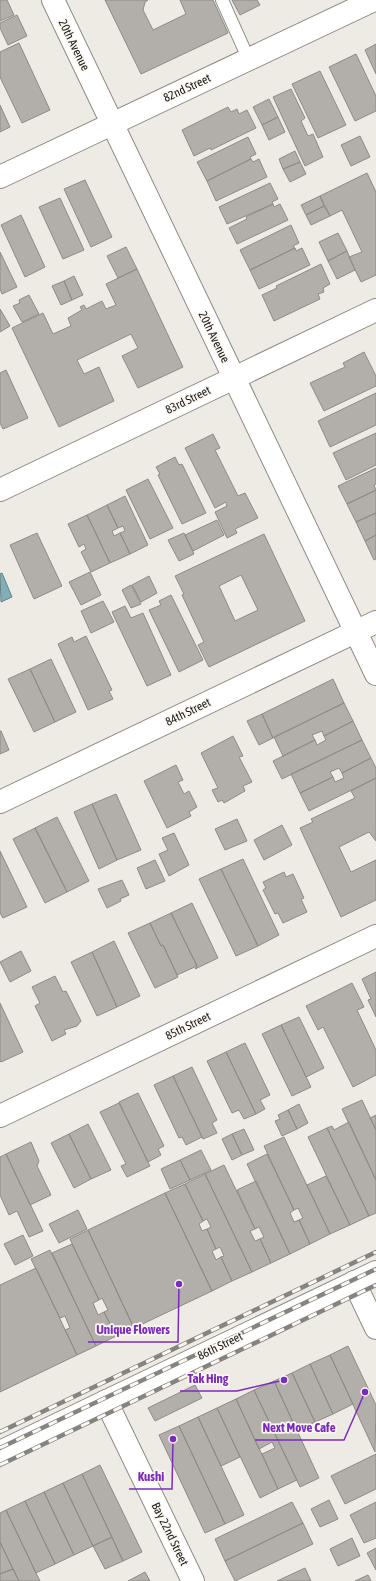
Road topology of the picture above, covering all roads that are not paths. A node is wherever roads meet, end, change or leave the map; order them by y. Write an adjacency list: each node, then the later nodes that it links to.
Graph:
1 (53, 0): 5 (street, 20th Avenue)
2 (222, 0): 4 (lane)
3 (374, 0): 4 (street, 82nd Street)
4 (248, 60): 5 (street, 82nd Street)
5 (112, 123): 6 (street, 82nd Street); 8 (street, 20th Avenue)
6 (0, 177)
7 (376, 310): 8 (street, 83rd Street)
8 (234, 378): 9 (street, 83rd Street); 11 (street, 20th Avenue)
9 (0, 490)
10 (376, 622): 11 (street, 84th Street)
11 (355, 632): 12 (street, 20th Avenue); 13 (street, 84th Street)
12 (376, 674)
13 (0, 802)
14 (376, 936): 15 (street, 85th Street)
15 (0, 1116)
16 (376, 1272): 17 (street, 86th Street)
17 (354, 1282): 18 (street); 19 (street, 86th Street)
18 (376, 1328)
19 (106, 1401): 20 (street, 86th Street); 21 (street, Bay 22nd Street)
20 (0, 1452)
21 (193, 1581)

